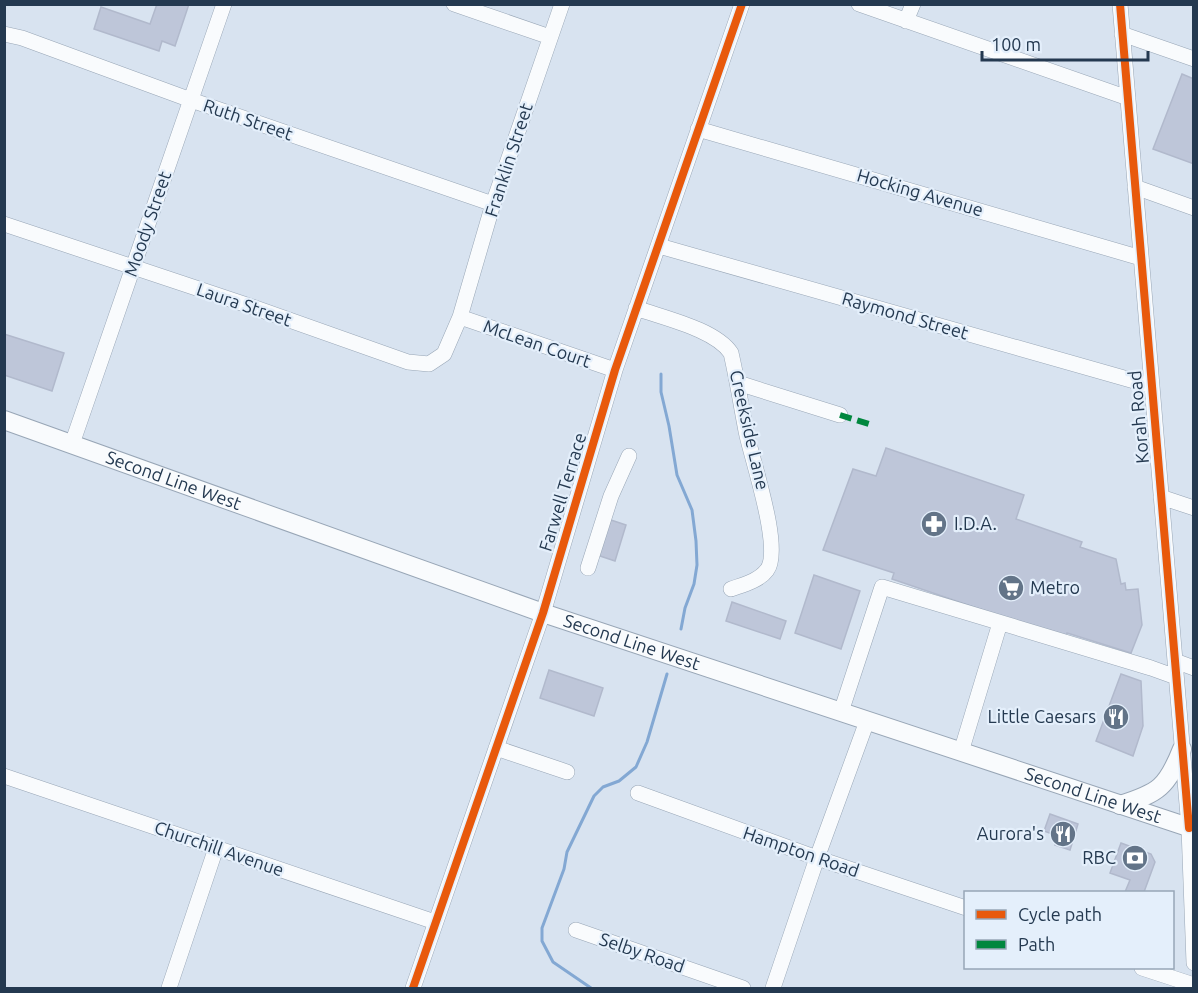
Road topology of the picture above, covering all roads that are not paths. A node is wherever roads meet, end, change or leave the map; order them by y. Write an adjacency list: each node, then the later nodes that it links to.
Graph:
1 (224, 4): 14 (street, Moody Street)
2 (454, 4): 11 (street)
3 (562, 4): 11 (street, Franklin Street)
4 (742, 4): 15 (street, Farwell Terrace)
5 (859, 4): 8 (street)
6 (913, 4): 8 (street)
7 (1120, 4): 10 (street, Korah Road)
8 (906, 21): 13 (street)
9 (4, 34): 14 (street, Ruth Street)
10 (1122, 34): 12 (street); 13 (street, Korah Road)
11 (550, 37): 17 (street, Franklin Street)
12 (1194, 59)
13 (1128, 98): 16 (street, Korah Road)
14 (191, 100): 17 (street, Ruth Street); 22 (street, Moody Street)
15 (698, 129): 20 (street, Farwell Terrace); 21 (street, Hocking Avenue)
16 (1135, 188): 18 (street); 21 (street, Korah Road)
17 (493, 204): 24 (street, Franklin Street)
18 (1194, 208)
19 (4, 224): 22 (street, Laura Street)
20 (659, 246): 23 (street, Farwell Terrace); 27 (street, Raymond Street)
21 (1141, 258): 27 (street, Korah Road)
22 (133, 268): 24 (street, Laura Street); 30 (street, Moody Street)
23 (636, 308): 25 (street, Farwell Terrace); 26 (street, Creekside Lane)
24 (460, 317): 25 (street, McLean Court)
25 (615, 370): 36 (street, Farwell Terrace)
26 (738, 383): 28 (street); 35 (street, Creekside Lane)
27 (1152, 386): 32 (street, Korah Road)
28 (840, 415)
29 (4, 420): 30 (main road, Second Line West)
30 (72, 444): 36 (main road, Second Line West)
31 (629, 456): 34 (street)
32 (1161, 497): 33 (street); 38 (street, Korah Road)
33 (1194, 508)
34 (588, 568)
35 (731, 589)
36 (543, 613): 41 (main road, Second Line West); 43 (street, Farwell Terrace)
37 (1000, 623): 40 (street); 41 (street); 45 (street)
38 (1175, 661): 39 (street); 40 (street, Korah Road)
39 (1194, 668)
40 (1176, 677): 44 (street, Korah Road)
41 (841, 712): 42 (main road, Second Line West)
42 (867, 721): 45 (main road, Second Line West); 52 (street)
43 (496, 748): 46 (street); 54 (street, Farwell Terrace)
44 (1182, 749): 49 (main road); 50 (street, Korah Road)
45 (962, 752): 49 (main road, Second Line West)
46 (567, 772)
47 (4, 776): 51 (street, Churchill Avenue)
48 (638, 793): 52 (street, Hampton Road)
49 (1120, 805): 50 (main road, Second Line West)
50 (1191, 828): 56 (street, Korah Road)
51 (216, 848): 54 (street, Churchill Avenue); 60 (street)
52 (817, 858): 53 (street, Hampton Road); 63 (street)
53 (964, 907)
54 (435, 922): 61 (street, Farwell Terrace)
55 (576, 930): 62 (street, Selby Road)
56 (1193, 945): 57 (street, Korah Road)
57 (1194, 963)
58 (1145, 969): 59 (street)
59 (1194, 985)
60 (169, 988)
61 (413, 988)
62 (743, 988)
63 (773, 988)

